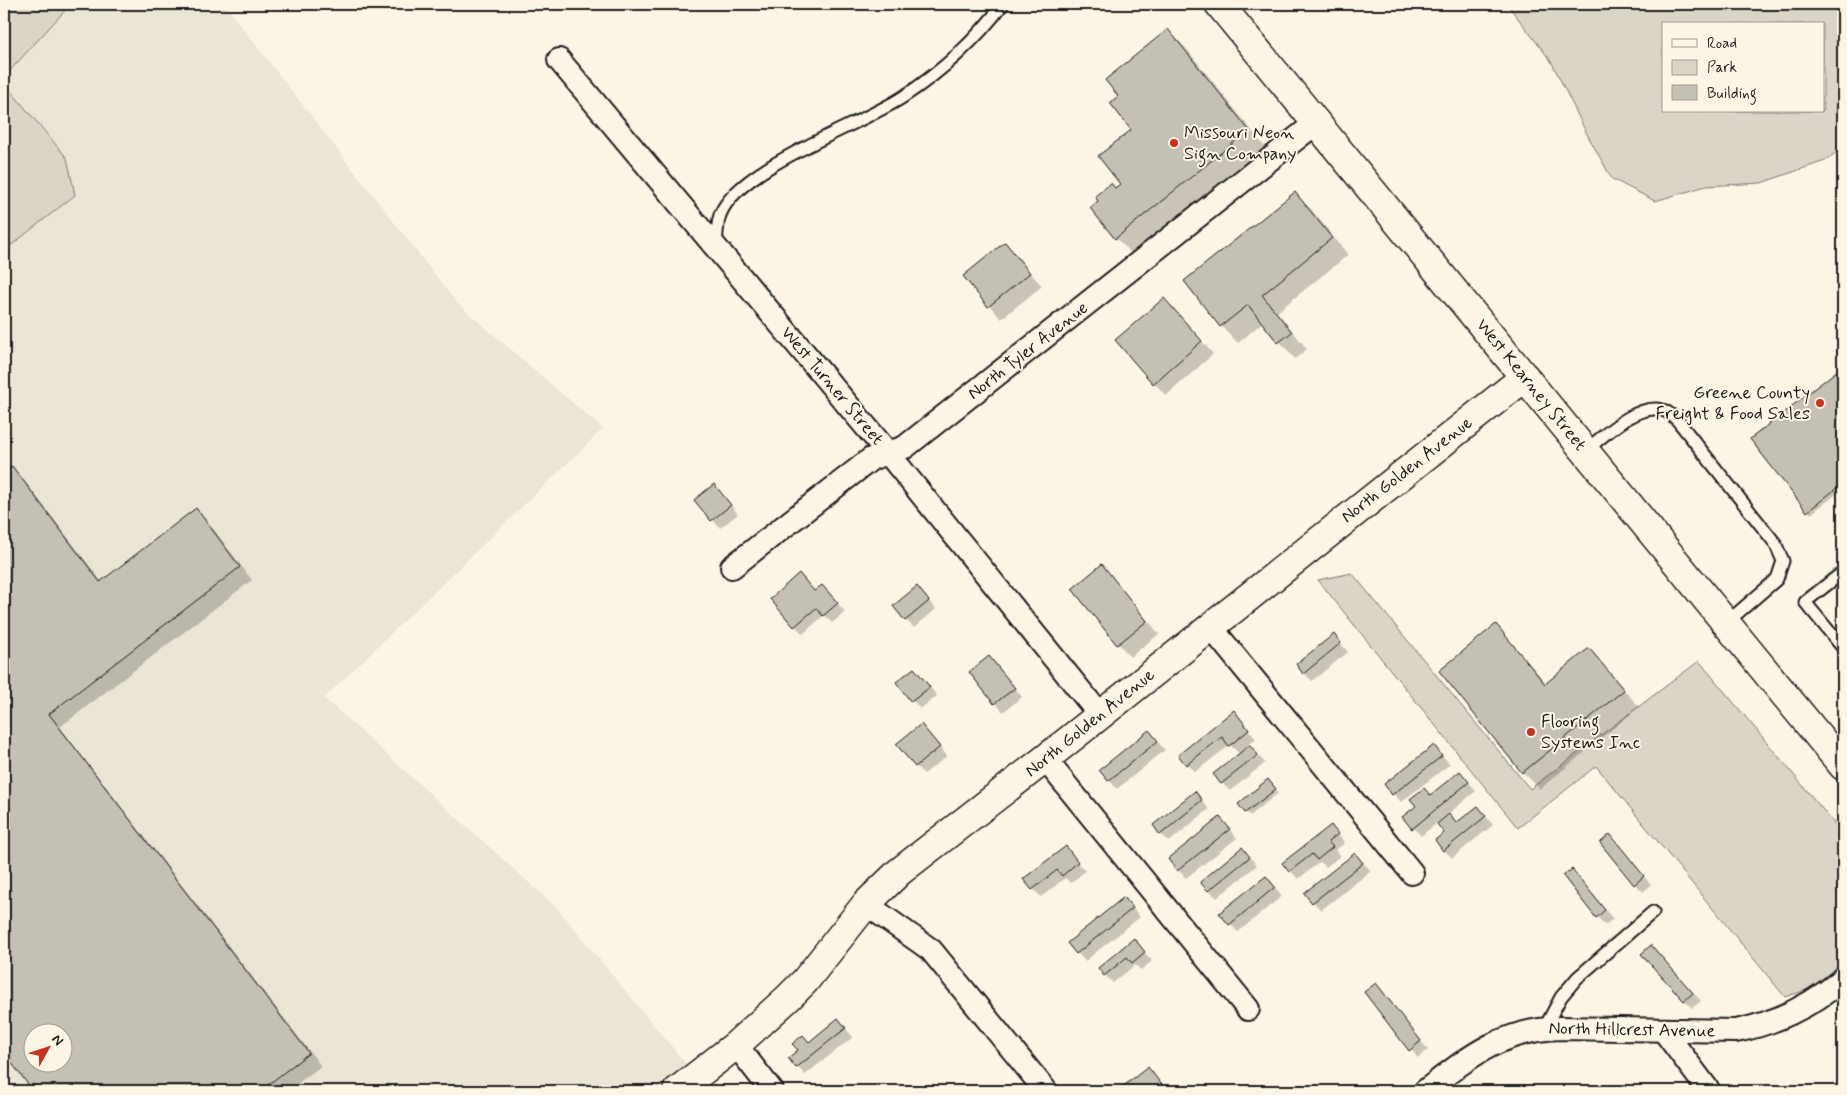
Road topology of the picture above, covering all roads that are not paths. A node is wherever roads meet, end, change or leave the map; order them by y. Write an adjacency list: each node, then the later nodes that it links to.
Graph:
1 (1003, 4): 5 (lane)
2 (1219, 4): 4 (street, West Kearney Street)
3 (559, 60): 5 (street, West Turner Street)
4 (1316, 122): 6 (street, West Kearney Street); 8 (street, North Tyler Avenue)
5 (715, 247): 8 (street, West Turner Street)
6 (1525, 377): 7 (street, West Kearney Street); 12 (street, North Golden Avenue)
7 (1586, 451): 11 (street, West Kearney Street); 11 (lane)
8 (888, 453): 9 (street, North Tyler Avenue); 15 (street, West Turner Street)
9 (732, 567)
10 (1843, 572): 13 (lane)
11 (1726, 623): 17 (street, West Kearney Street)
12 (1210, 626): 15 (street, North Golden Avenue); 18 (street)
13 (1839, 634): 14 (lane)
14 (1843, 648)
15 (1100, 715): 16 (street, North Golden Avenue)
16 (1045, 759): 19 (street, North Golden Avenue); 22 (street)
17 (1843, 766)
18 (1412, 873)
19 (866, 904): 25 (street, North Golden Avenue); 29 (street)
20 (1653, 912): 23 (lane)
21 (1843, 979): 24 (street, North Hillcrest Avenue)
22 (1248, 1009)
23 (1544, 1029): 24 (street, North Hillcrest Avenue); 26 (street, North Hillcrest Avenue)
24 (1664, 1031): 30 (street)
25 (736, 1045): 27 (street, North Golden Avenue); 28 (street)
26 (1430, 1090)
27 (677, 1091)
28 (772, 1091)
29 (1046, 1091)
30 (1709, 1091)

